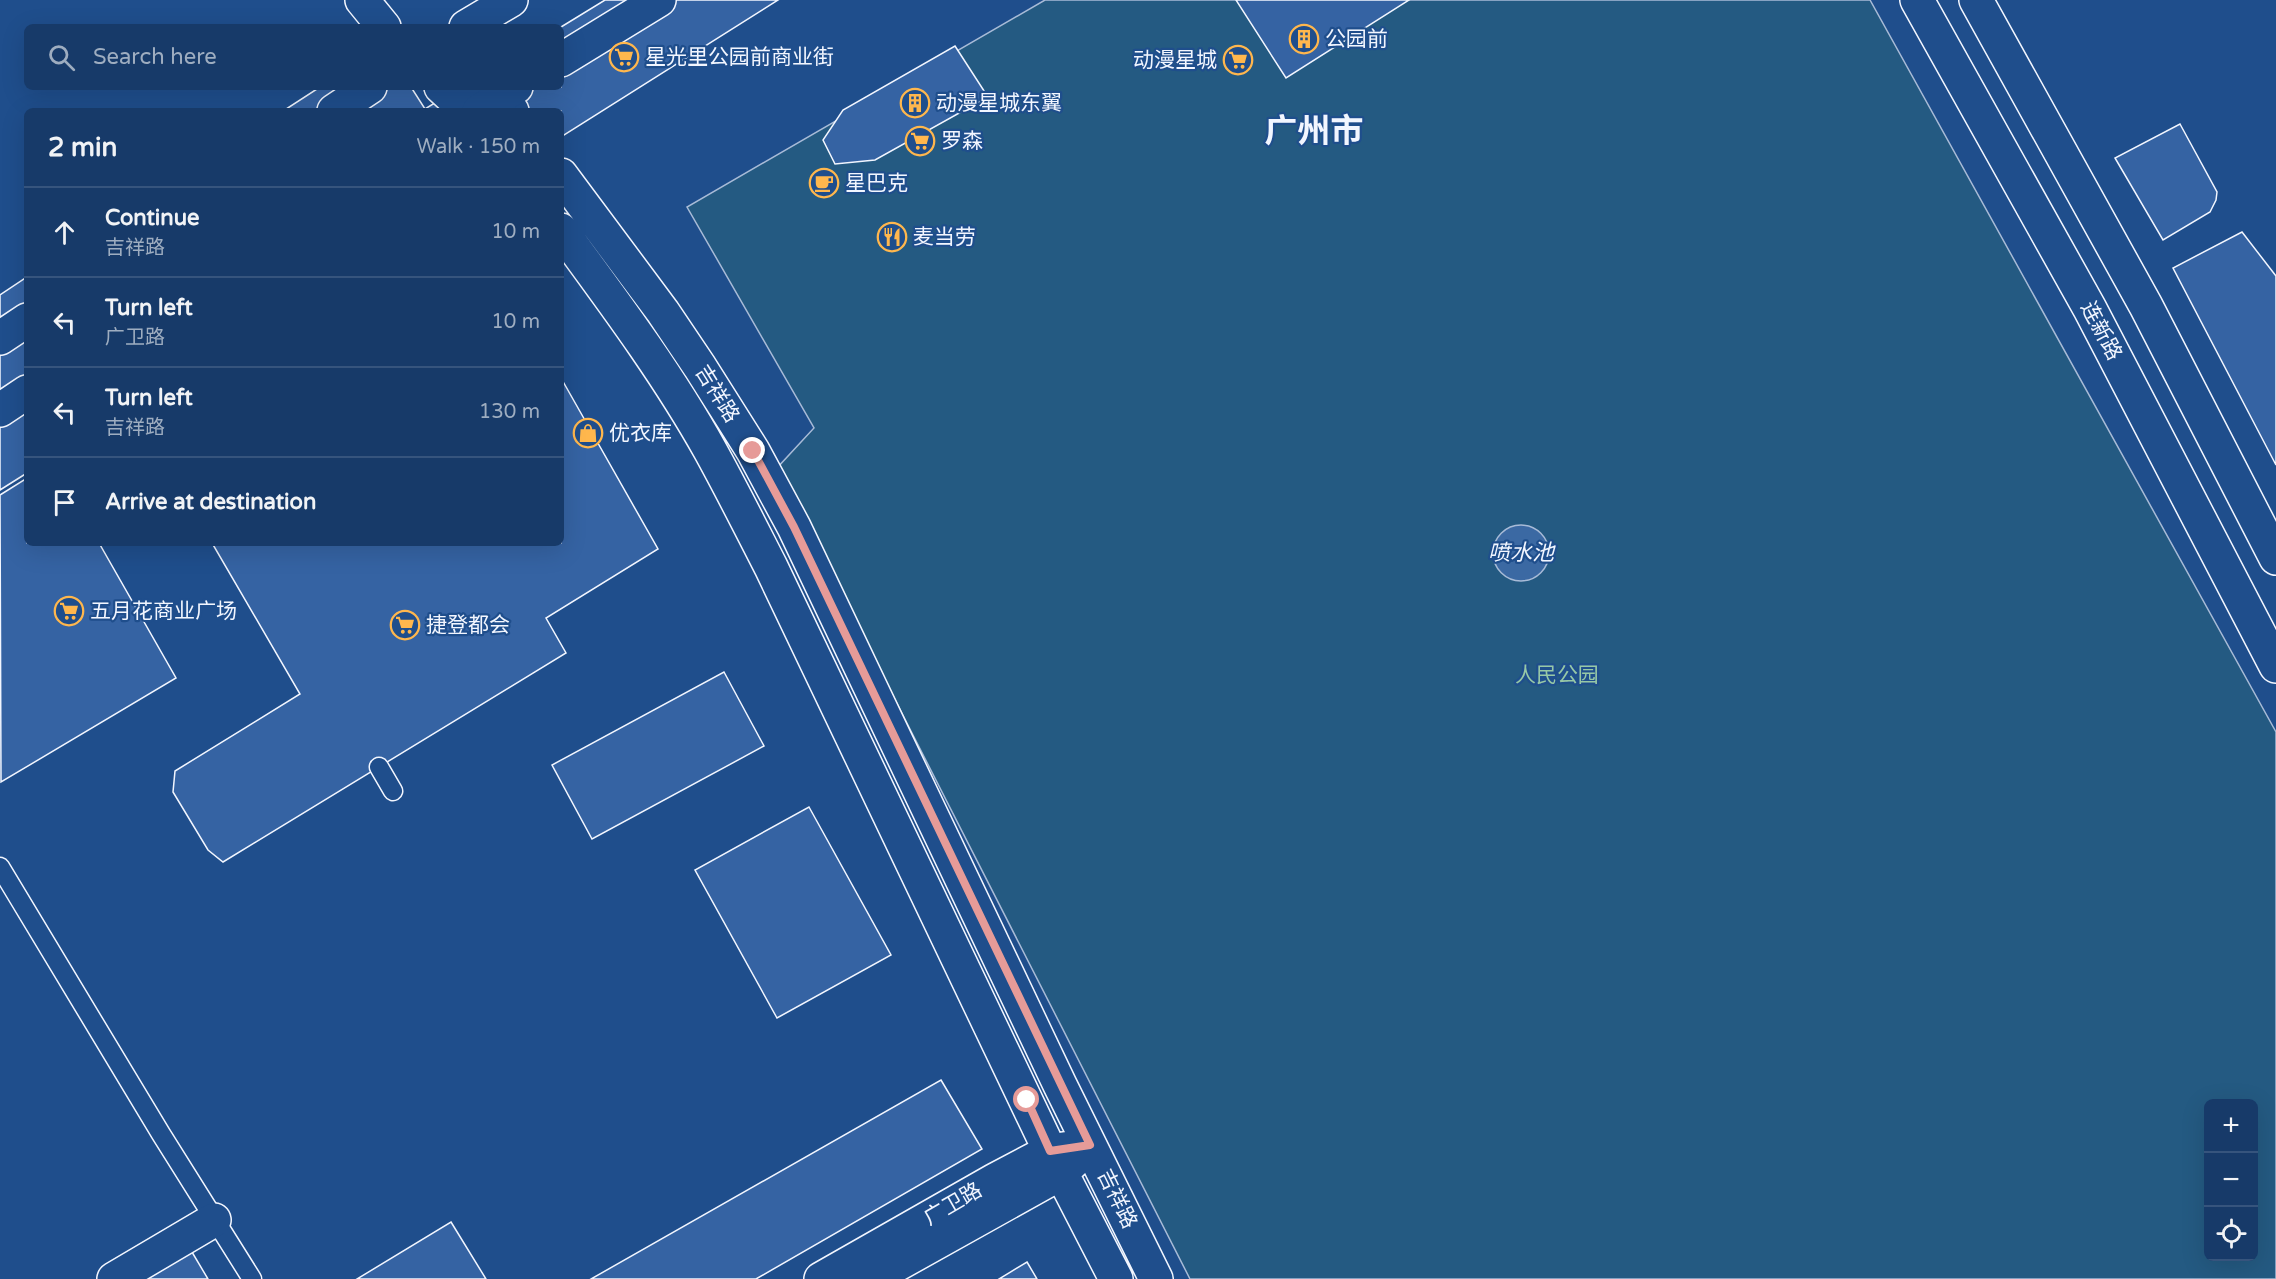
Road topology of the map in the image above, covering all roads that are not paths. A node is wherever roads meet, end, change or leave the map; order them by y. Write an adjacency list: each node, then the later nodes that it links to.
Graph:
1 (362, 0): 6 (street)
2 (511, 0): 7 (street)
3 (659, 0): 8 (street)
4 (1917, 0): 20 (street, 连新路)
5 (1976, 0): 19 (street)
6 (382, 24)
7 (471, 24)
8 (564, 58)
9 (366, 90): 11 (street)
10 (444, 90): 12 (street)
11 (338, 108)
12 (464, 108)
13 (564, 179): 24 (street, 吉祥路)
14 (564, 234): 25 (street, 吉祥路)
15 (24, 323): 16 (street)
16 (0, 338)
17 (24, 394): 18 (street)
18 (0, 410)
19 (2276, 558)
20 (2276, 666)
21 (379, 767): 22 (lane)
22 (393, 791)
23 (0, 867): 26 (lane)
24 (1090, 1145): 25 (street, 广卫路); 32 (street, 吉祥路)
25 (1055, 1162): 29 (street, 广卫路); 30 (street, 广卫路); 31 (street, 吉祥路)
26 (214, 1220): 27 (street); 28 (lane)
27 (114, 1279)
28 (252, 1279)
29 (821, 1279)
30 (871, 1279)
31 (1116, 1279)
32 (1156, 1279)

